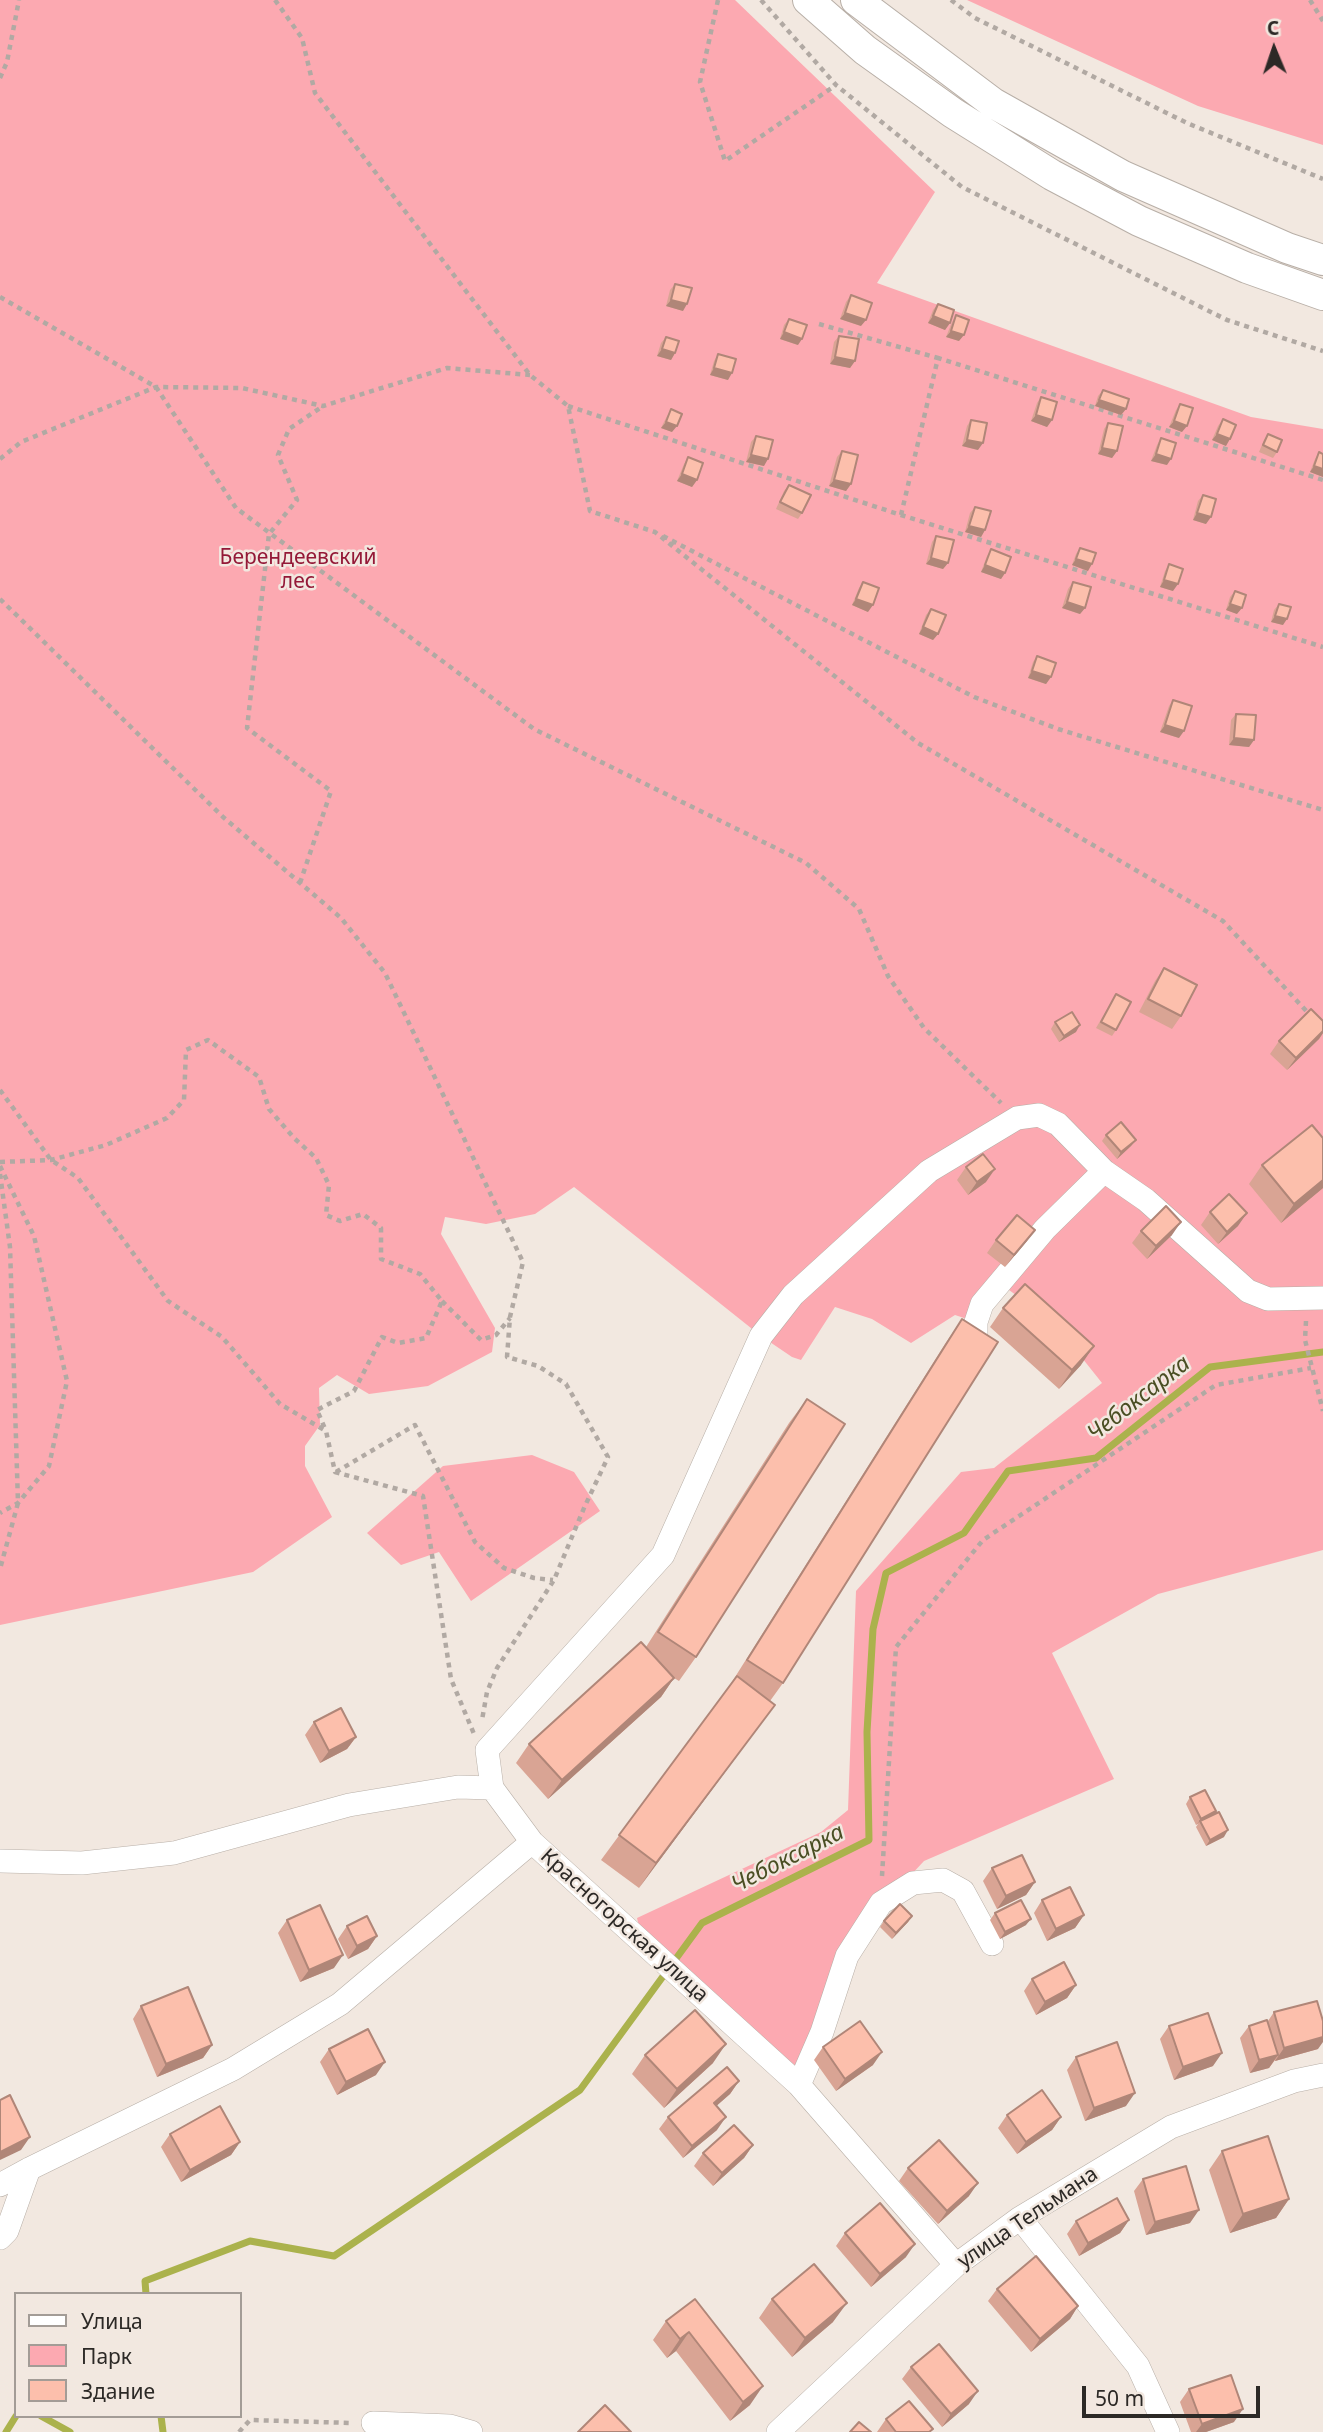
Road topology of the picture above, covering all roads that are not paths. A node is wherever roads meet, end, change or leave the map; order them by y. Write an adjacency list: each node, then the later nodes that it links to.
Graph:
1 (808, 0): 4 (main road)
2 (856, 0): 3 (main road)
3 (1323, 260)
4 (1323, 295)
5 (1104, 1171): 6 (street); 7 (street); 8 (street)
6 (1323, 1298)
7 (976, 1341)
8 (492, 1788): 9 (street); 10 (street)
9 (532, 1842): 13 (street, Красногорская улица); 14 (street, Красногорская улица)
10 (0, 1861)
11 (992, 1944): 13 (street)
12 (1323, 2075): 16 (street, улица Тельмана)
13 (799, 2085): 18 (street, Красногорская улица)
14 (29, 2169): 15 (street, Красногорская улица); 17 (street)
15 (0, 2185)
16 (1020, 2218): 18 (street, улица Тельмана); 22 (street)
17 (0, 2238)
18 (956, 2265): 21 (street, улица Тельмана)
19 (373, 2423): 20 (street)
20 (471, 2432)
21 (778, 2432)
22 (1168, 2432)

